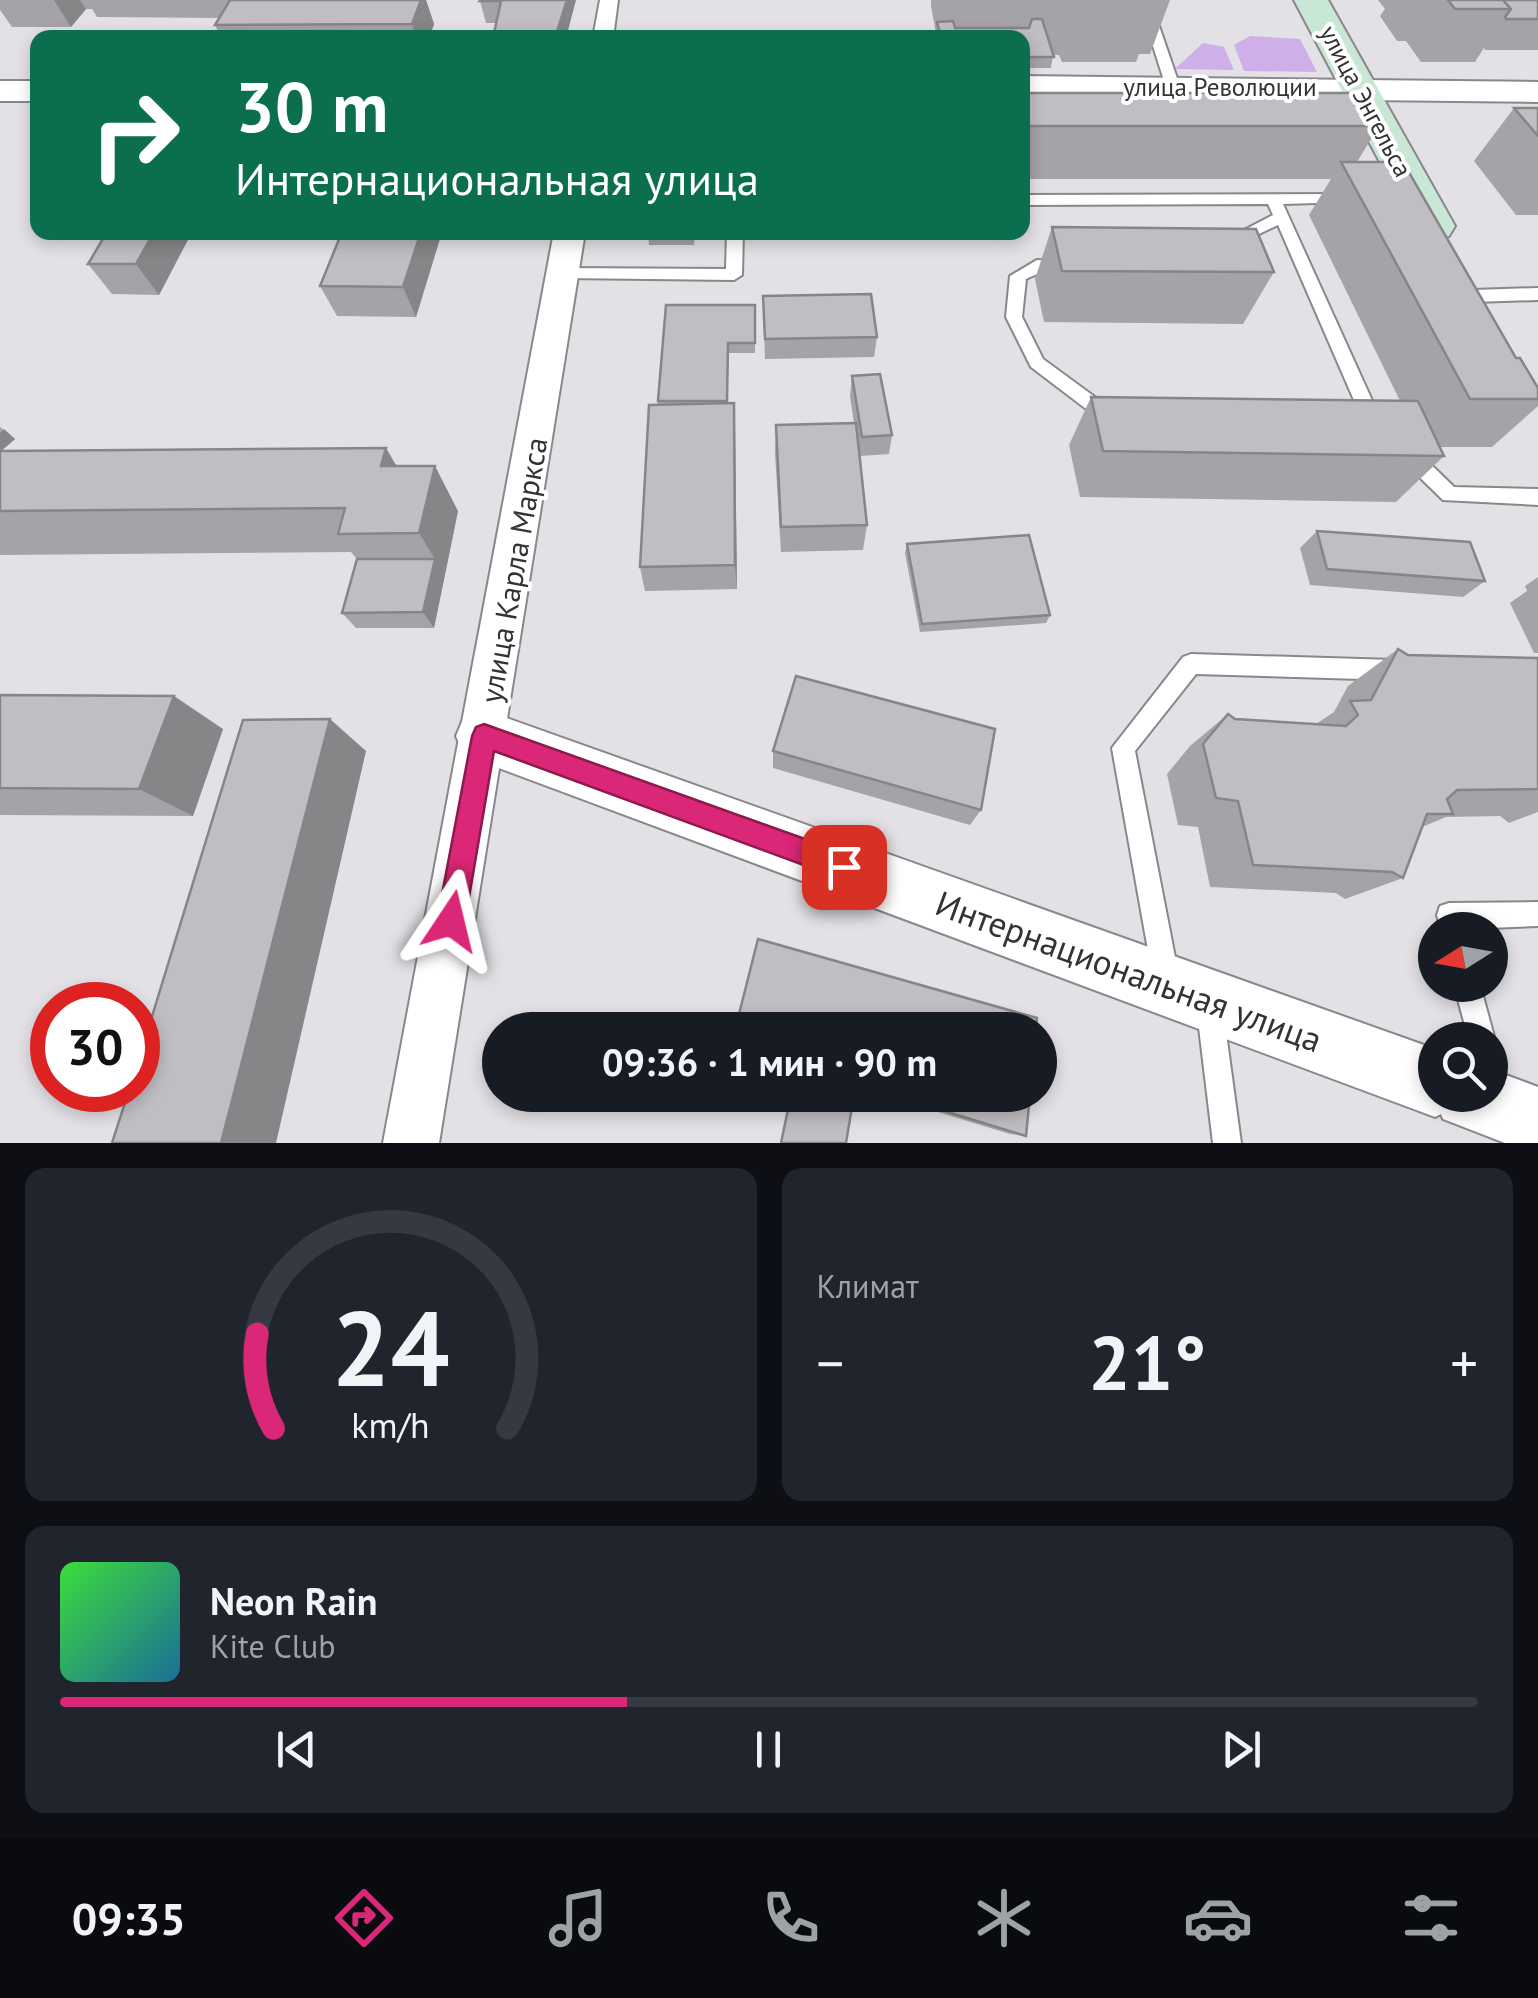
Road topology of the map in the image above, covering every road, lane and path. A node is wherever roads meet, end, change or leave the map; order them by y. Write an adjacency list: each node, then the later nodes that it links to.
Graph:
1 (609, 0): 4 (street)
2 (1311, 0): 7 (main road, улица Энгельса)
3 (1132, 23): 6 (lane)
4 (604, 30)
5 (1030, 86): 6 (street, улица Революции)
6 (1174, 87): 7 (street, улица Революции)
7 (1360, 89): 10 (street, улица Революции); 20 (main road, улица Энгельса)
8 (30, 91): 9 (street)
9 (0, 92)
10 (1538, 92)
11 (1369, 198): 13 (lane)
12 (1030, 200): 13 (lane)
13 (1274, 200): 14 (lane)
14 (1282, 217): 16 (lane); 22 (lane)
15 (736, 240): 17 (lane)
16 (1212, 250)
17 (566, 253): 24 (street, улица Карла Маркса)
18 (1077, 266): 21 (lane)
19 (1538, 294): 20 (lane)
20 (1482, 312)
21 (1124, 416)
22 (1538, 497)
23 (1424, 672): 27 (lane)
24 (484, 736): 27 (street, Интернациональная улица); 29 (street, улица Карла Маркса)
25 (1508, 914): 26 (lane)
26 (1538, 914)
27 (1188, 992): 28 (street, Интернациональная улица); 30 (lane)
28 (1418, 1077)
29 (412, 1143)
30 (1228, 1143)

